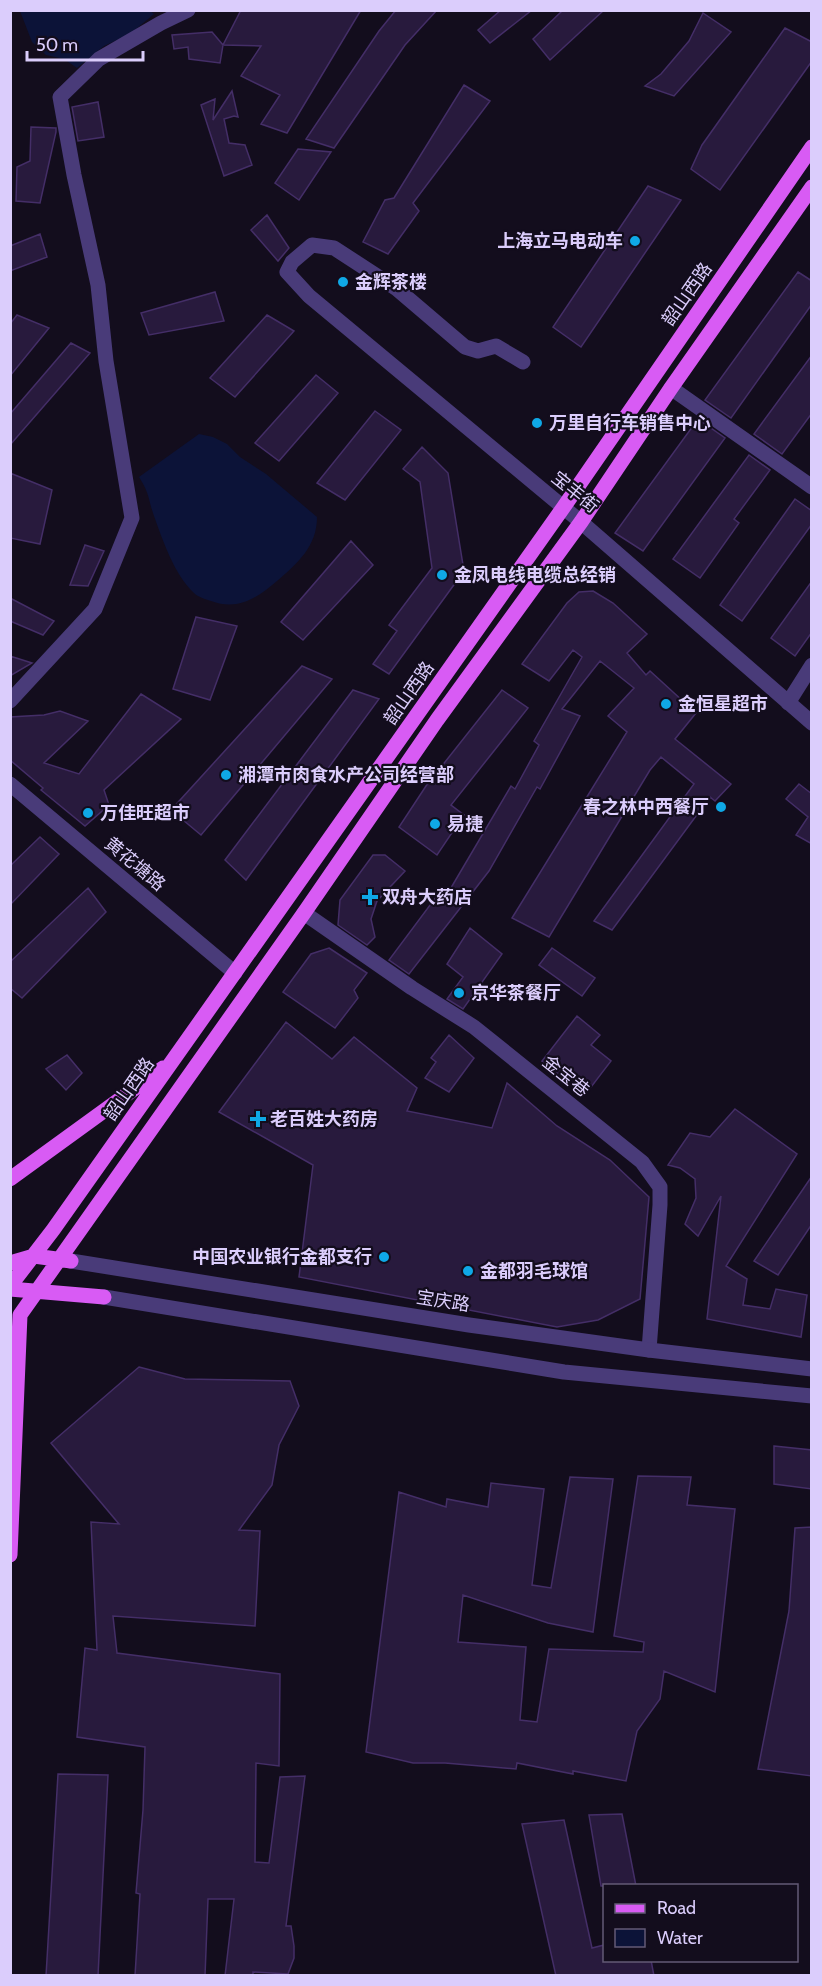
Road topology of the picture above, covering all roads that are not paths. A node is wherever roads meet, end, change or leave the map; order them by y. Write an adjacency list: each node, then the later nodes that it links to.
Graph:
1 (188, 10): 10 (street)
2 (812, 147): 7 (main road, 韶山西路)
3 (812, 187): 5 (main road)
4 (523, 362): 7 (street, 宝丰街)
5 (671, 388): 6 (street); 8 (main road)
6 (812, 487)
7 (563, 508): 8 (street, 宝丰街); 15 (main road, 韶山西路)
8 (581, 522): 11 (street, 宝丰街); 14 (main road)
9 (812, 665): 11 (street)
10 (10, 701)
11 (788, 703): 12 (street, 宝丰街)
12 (812, 723)
13 (10, 784): 15 (street, 黄花塘路)
14 (304, 913): 19 (main road); 24 (street, 金宝巷)
15 (235, 973): 16 (main road, 韶山西路)
16 (173, 1061): 17 (main road); 18 (main road, 韶山西路)
17 (10, 1179)
18 (34, 1256): 19 (main road); 20 (main road); 21 (main road, 韶山西路)
19 (65, 1260): 22 (main road); 24 (street, 宝庆路)
20 (10, 1263)
21 (10, 1288): 22 (main road)
22 (38, 1290): 23 (main road); 27 (main road)
23 (105, 1298): 26 (street)
24 (648, 1350): 25 (street, 宝庆路)
25 (812, 1368)
26 (812, 1396)
27 (10, 1555)

